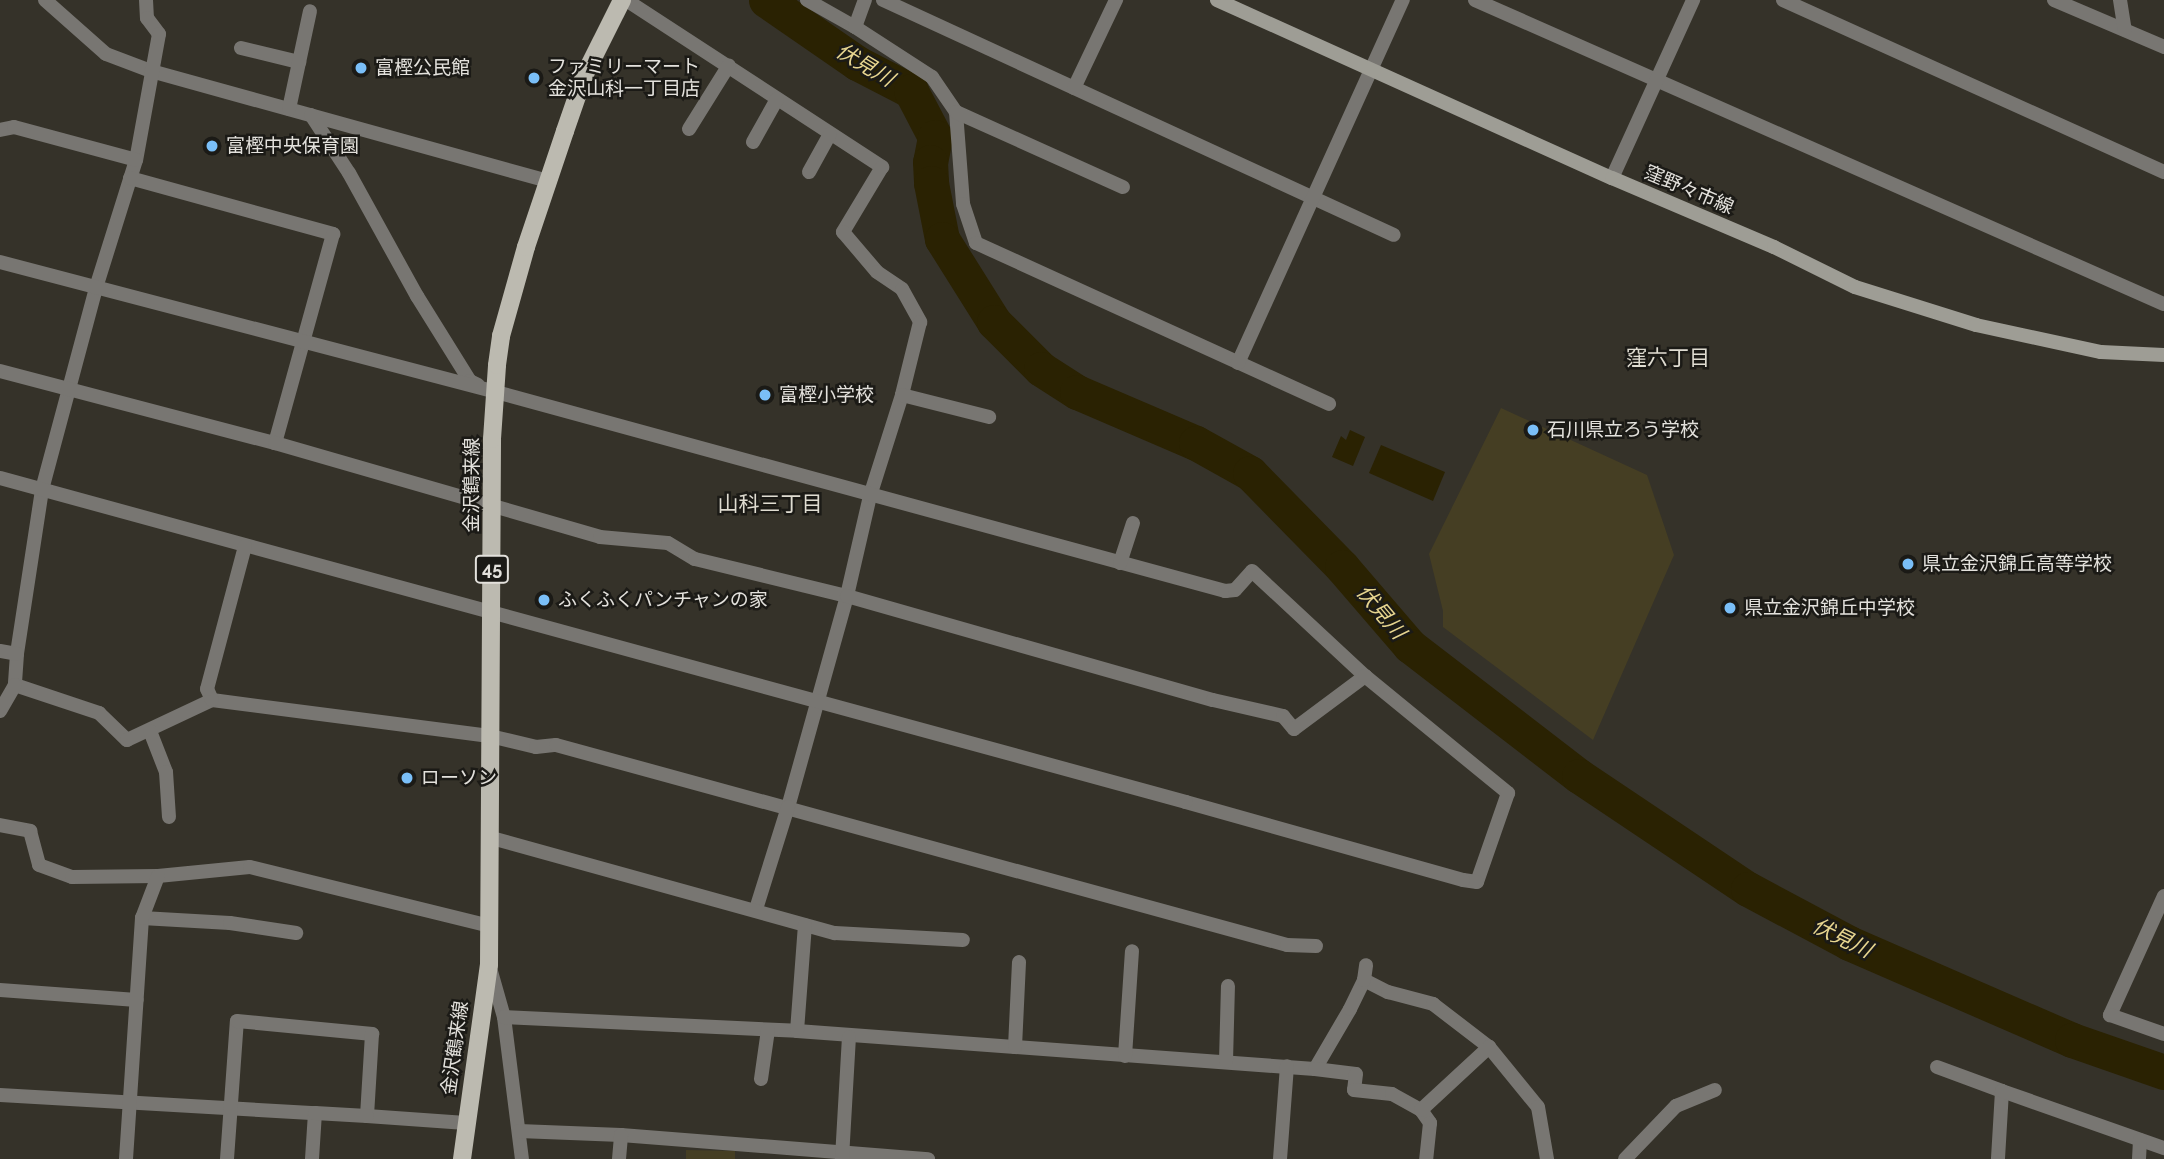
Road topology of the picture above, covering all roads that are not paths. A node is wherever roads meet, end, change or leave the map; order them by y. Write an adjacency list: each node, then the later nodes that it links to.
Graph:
1 (45, 0): 23 (street)
2 (146, 0): 23 (street)
3 (624, 0): 21 (street); 39 (main road, 金沢鶴来線 / 45)
4 (807, 0): 16 (street)
5 (865, 0): 16 (street)
6 (883, 0): 25 (street)
7 (1115, 0): 25 (street)
8 (1217, 0): 22 (main road, 窪野々市線)
9 (1404, 0): 22 (street)
10 (1475, 0): 24 (street)
11 (1693, 0): 24 (street)
12 (1783, 0): 36 (street)
13 (2054, 0): 17 (street)
14 (2120, 0): 17 (street)
15 (310, 12): 20 (street)
16 (855, 27): 28 (street)
17 (2125, 30): 18 (street)
18 (2164, 47)
19 (242, 48): 20 (street)
20 (299, 62): 27 (street)
21 (729, 65): 26 (street); 30 (street)
22 (1371, 69): 38 (main road, 窪野々市線); 41 (street)
23 (151, 71): 27 (street); 34 (street)
24 (1657, 80): 38 (street); 45 (street)
25 (1074, 88): 41 (street)
26 (777, 99): 32 (street); 33 (street)
27 (289, 110): 29 (street)
28 (956, 112): 40 (street); 48 (street)
29 (311, 115): 39 (street); 51 (street)
30 (689, 129)
31 (0, 130): 34 (street)
32 (830, 134): 35 (street); 52 (street)
33 (753, 142)
34 (136, 160): 37 (street)
35 (809, 172)
36 (2164, 172)
37 (130, 178): 44 (street); 46 (street)
38 (1612, 178): 47 (main road, 窪野々市線)
39 (548, 181): 51 (main road, 金沢鶴来線 / 45)
40 (1123, 187)
41 (1312, 196): 42 (street); 48 (street)
42 (1394, 235)
43 (0, 262): 44 (street)
44 (96, 288): 46 (street); 50 (street)
45 (2164, 304)
46 (301, 341): 51 (street); 55 (street)
47 (2162, 351)
48 (1238, 363): 53 (street)
49 (0, 370): 50 (street)
50 (69, 388): 55 (street); 57 (street)
51 (496, 392): 58 (street); 59 (main road, 金沢鶴来線 / 45)
52 (902, 395): 54 (street); 58 (street)
53 (1329, 404)
54 (989, 416)
55 (275, 443): 59 (street)
56 (0, 478): 57 (street)
57 (41, 490): 61 (street); 66 (street)
58 (870, 496): 62 (street); 63 (street)
59 (493, 505): 63 (street); 64 (main road, 金沢鶴来線 / 45)
60 (1133, 523): 62 (street)
61 (245, 546): 64 (street); 69 (street)
62 (1121, 563): 67 (street)
63 (847, 596): 67 (street); 70 (street)
64 (491, 613): 70 (street); 73 (main road, 金沢鶴来線 / 45)
65 (0, 651): 66 (street)
66 (17, 654): 68 (street)
67 (1365, 676): 70 (street)
68 (15, 685): 71 (street); 72 (street)
69 (212, 700): 72 (street); 73 (street)
70 (815, 703): 74 (street)
71 (0, 711)
72 (150, 731): 75 (street)
73 (490, 736): 74 (street); 77 (main road, 金沢鶴来線 / 45)
74 (788, 807): 80 (street); 86 (street)
75 (169, 817)
76 (0, 825): 78 (street)
77 (488, 837): 80 (street); 82 (main road, 金沢鶴来線 / 45)
78 (158, 876): 81 (street); 82 (street)
79 (2164, 896): 96 (street)
80 (756, 909): 83 (street)
81 (142, 918): 84 (street); 92 (street)
82 (487, 925): 89 (main road, 金沢鶴来線 / 45)
83 (805, 925): 85 (street); 95 (street)
84 (296, 933)
85 (963, 940)
86 (1316, 946)
87 (1132, 951): 100 (street)
88 (1019, 962): 98 (street)
89 (489, 965): 93 (street); 114 (main road, 金沢鶴来線 / 45)
90 (1228, 986): 101 (street)
91 (0, 990): 92 (street)
92 (137, 1000): 109 (street)
93 (505, 1017): 94 (street); 115 (street)
94 (768, 1030): 95 (street); 105 (street)
95 (797, 1031): 97 (street)
96 (2164, 1034)
97 (849, 1037): 98 (street); 120 (street)
98 (1015, 1047): 100 (street)
99 (1489, 1047): 104 (street); 111 (street); 131 (street)
100 (1125, 1056): 101 (street)
101 (1226, 1061): 102 (street)
102 (1287, 1066): 104 (street); 129 (street)
103 (1937, 1066): 107 (street)
104 (1315, 1069): 111 (street)
105 (761, 1079)
106 (1714, 1090): 132 (street)
107 (2002, 1091): 117 (street); 133 (street)
108 (0, 1095): 109 (street)
109 (130, 1102): 110 (street); 122 (street)
110 (230, 1108): 112 (street); 113 (street); 123 (street)
111 (1421, 1110): 130 (street)
112 (315, 1113): 113 (street); 124 (street)
113 (367, 1116): 114 (street)
114 (466, 1123): 125 (main road, 金沢鶴来線 / 45)
115 (519, 1131): 116 (street); 126 (street)
116 (621, 1135): 119 (street); 127 (street)
117 (2140, 1140): 118 (street); 134 (street)
118 (2164, 1148)
119 (741, 1152): 120 (street)
120 (842, 1155): 121 (street)
121 (912, 1158): 128 (street)
122 (126, 1159)
123 (227, 1159)
124 (312, 1159)
125 (462, 1159)
126 (522, 1159)
127 (619, 1159)
128 (928, 1159)
129 (1280, 1159)
130 (1426, 1159)
131 (1547, 1159)
132 (1625, 1159)
133 (1998, 1159)
134 (2138, 1159)

